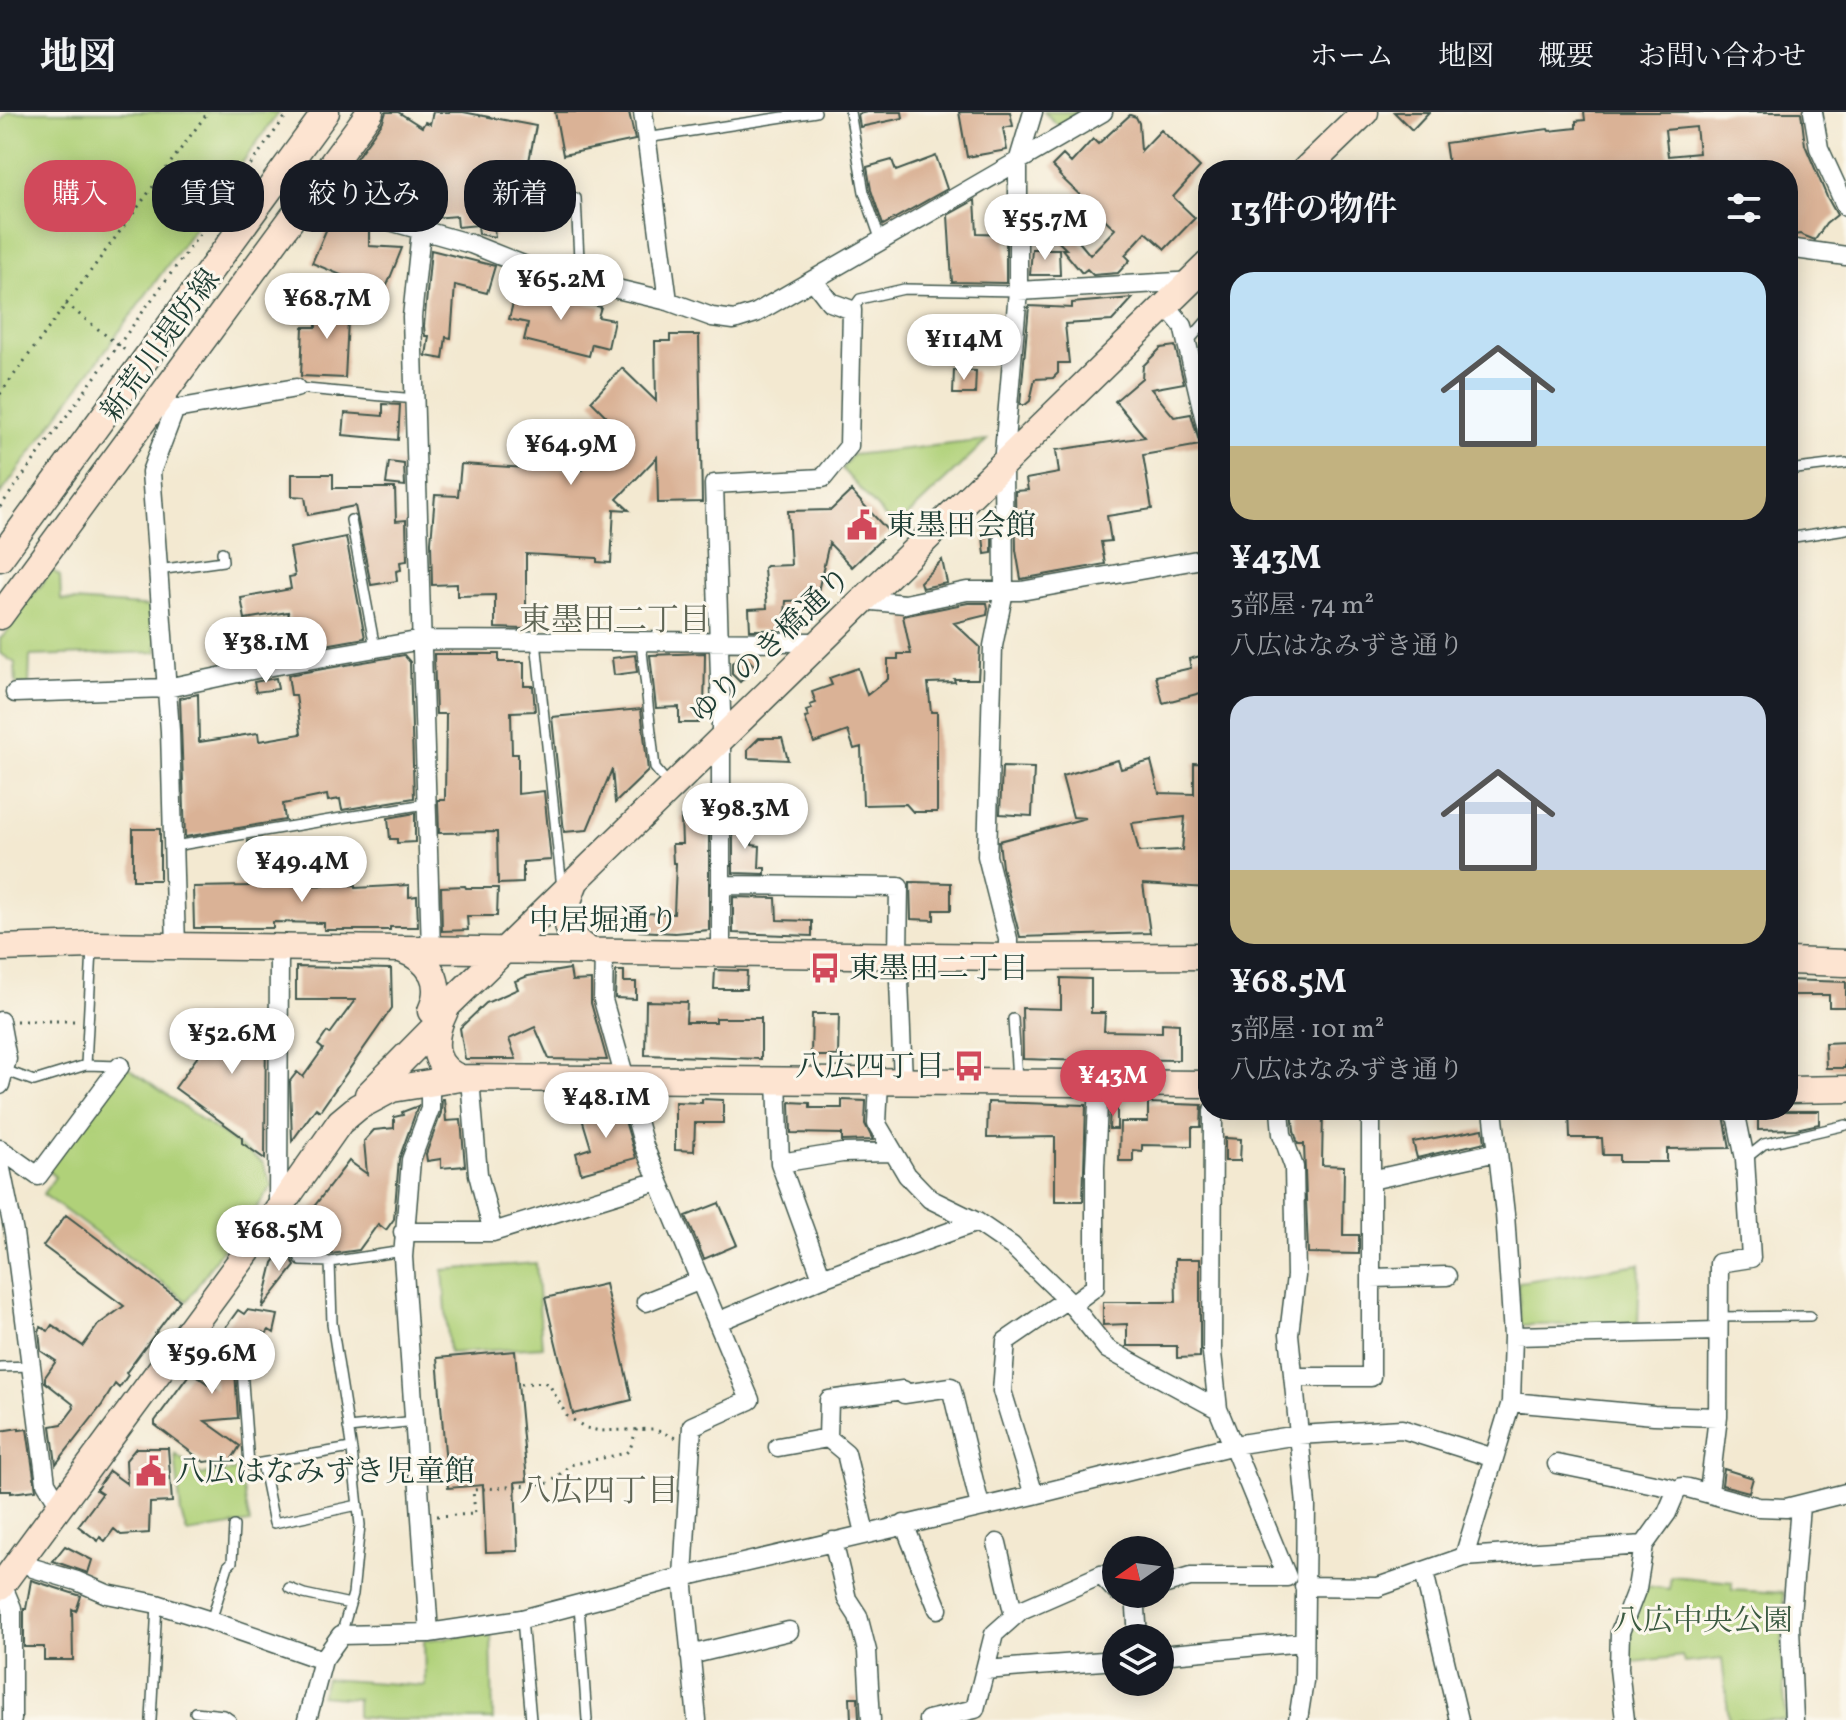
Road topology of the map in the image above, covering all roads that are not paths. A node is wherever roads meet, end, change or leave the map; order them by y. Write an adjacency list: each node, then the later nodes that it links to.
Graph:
1 (326, 112): 43 (main road, 新荒川堤防線)
2 (370, 112): 11 (main road, 新荒川堤防線)
3 (643, 112): 10 (street)
4 (816, 112): 10 (lane)
5 (850, 112): 19 (lane)
6 (1033, 112): 13 (street)
7 (1103, 112): 13 (street)
8 (1365, 112): 12 (main road)
9 (1813, 112): 15 (street)
10 (646, 138): 27 (street)
11 (335, 160)
12 (1315, 160)
13 (1018, 162): 19 (street); 26 (street)
14 (576, 198): 24 (lane)
15 (1846, 207)
16 (284, 232): 35 (main road, 新荒川堤防線)
17 (421, 232): 34 (street)
18 (425, 232): 24 (street)
19 (881, 242): 25 (street)
20 (1798, 249): 21 (street)
21 (1846, 256)
22 (1198, 275): 26 (street)
23 (1198, 278): 28 (main road, ゆりのき橋通り)
24 (580, 280): 27 (street)
25 (813, 280): 27 (street); 29 (street)
26 (1018, 291): 29 (lane); 37 (street)
27 (668, 301)
28 (1166, 305): 31 (street); 37 (main road, ゆりのき橋通り)
29 (852, 310): 53 (street)
30 (1198, 330): 31 (lane)
31 (1188, 342): 33 (street)
32 (296, 388): 34 (lane); 35 (street)
33 (1198, 396)
34 (415, 399): 49 (street)
35 (164, 406): 45 (street); 48 (main road, 新荒川堤防線)
36 (1846, 463): 38 (lane)
37 (1003, 464): 46 (street); 47 (main road, ゆりのき橋通り)
38 (1798, 469)
39 (351, 520): 54 (lane)
40 (1846, 529): 41 (lane)
41 (1798, 536)
42 (222, 552): 45 (lane)
43 (0, 558)
44 (1198, 560): 46 (street)
45 (158, 570): 55 (street)
46 (1004, 591): 47 (street); 74 (street)
47 (862, 600): 52 (main road, ゆりのき橋通り)
48 (0, 616)
49 (422, 640): 50 (street); 54 (street); 59 (street)
50 (536, 641): 51 (street); 62 (lane)
51 (641, 642): 53 (street); 58 (lane)
52 (818, 642): 53 (street); 57 (main road, ゆりのき橋通り)
53 (720, 643): 57 (street)
54 (375, 648): 55 (street)
55 (167, 688): 56 (street); 60 (street)
56 (7, 693)
57 (722, 736): 58 (main road, ゆりのき橋通り); 61 (street)
58 (671, 787): 62 (main road, ゆりのき橋通り)
59 (425, 804): 60 (lane); 68 (street)
60 (174, 846): 64 (street)
61 (721, 885): 71 (street); 72 (street)
62 (569, 888): 69 (main road, ゆりのき橋通り); 70 (main road)
63 (92, 945): 64 (main road, 中居堀通り); 66 (main road, 中居堀通り); 80 (lane)
64 (176, 947): 65 (main road, 中居堀通り)
65 (279, 947): 67 (main road, 中居堀通り); 108 (street)
66 (0, 948)
67 (403, 950): 68 (main road, 中居堀通り); 77 (main road)
68 (431, 950): 69 (main road, 中居堀通り)
69 (503, 952): 70 (main road, 中居堀通り); 77 (main road, ゆりのき橋通り)
70 (599, 952): 71 (main road, 中居堀通り); 84 (street)
71 (721, 953): 72 (main road, 中居堀通り)
72 (898, 955): 74 (main road, 中居堀通り); 87 (street)
73 (1198, 956): 74 (main road, 中居堀通り)
74 (1008, 957)
75 (1798, 961): 76 (main road)
76 (1846, 963)
77 (439, 1013): 83 (main road); 98 (main road, ゆりのき橋通り)
78 (1013, 1019): 88 (lane)
79 (7, 1021): 82 (street)
80 (86, 1065): 81 (lane); 82 (lane)
81 (120, 1066): 104 (street)
82 (2, 1078)
83 (465, 1078): 84 (main road); 86 (main road); 111 (street)
84 (624, 1079): 85 (main road); 107 (street)
85 (777, 1080): 87 (main road); 105 (street)
86 (430, 1081): 98 (main road); 110 (street)
87 (891, 1081): 88 (main road); 101 (street)
88 (1018, 1083): 89 (main road)
89 (1099, 1083): 90 (main road); 120 (street)
90 (1198, 1084)
91 (1846, 1089): 92 (main road)
92 (1798, 1090)
93 (1213, 1120): 130 (street)
94 (1281, 1120): 128 (street)
95 (1371, 1120): 106 (street)
96 (1494, 1120): 102 (street)
97 (1737, 1120): 103 (street)
98 (340, 1122): 108 (main road)
99 (1846, 1125): 103 (lane)
100 (0, 1149): 104 (street)
101 (892, 1152): 105 (street); 109 (street)
102 (1497, 1152): 106 (street); 124 (street)
103 (1745, 1159): 123 (street)
104 (8, 1162): 112 (street)
105 (780, 1163): 116 (street)
106 (1371, 1180): 117 (street)
107 (658, 1181): 111 (street); 118 (street)
108 (278, 1210): 114 (lane); 146 (main road)
109 (977, 1222): 116 (street); 120 (street)
110 (403, 1232): 111 (street); 113 (street)
111 (493, 1232)
112 (7, 1234): 126 (street)
113 (403, 1251): 114 (lane); 132 (street)
114 (330, 1262): 133 (lane)
115 (1447, 1276): 117 (street)
116 (822, 1278): 122 (street)
117 (1371, 1278): 128 (street)
118 (701, 1280): 119 (street); 122 (street)
119 (646, 1302)
120 (1070, 1302): 130 (street); 145 (street)
121 (1810, 1316): 123 (lane)
122 (717, 1322): 160 (street)
123 (1718, 1324): 124 (street); 131 (street)
124 (1513, 1336): 129 (street)
125 (240, 1341): 140 (lane)
126 (31, 1366): 127 (lane); 146 (street)
127 (0, 1367)
128 (1293, 1377): 134 (street)
129 (1511, 1402): 131 (street); 139 (street)
130 (1218, 1409): 136 (street)
131 (1718, 1417): 143 (street)
132 (416, 1421): 133 (lane); 174 (street)
133 (348, 1428): 138 (lane)
134 (1298, 1435): 136 (street); 139 (street); 164 (street)
135 (828, 1438): 137 (street); 148 (street); 152 (street)
136 (1234, 1445): 145 (street); 161 (street)
137 (778, 1447)
138 (351, 1448): 140 (lane); 147 (lane)
139 (1494, 1458): 157 (street)
140 (262, 1463): 147 (lane)
141 (1557, 1464): 142 (street)
142 (1676, 1492): 143 (street); 155 (street)
143 (1709, 1492): 149 (street)
144 (1846, 1493): 149 (street)
145 (1034, 1495): 148 (street)
146 (59, 1504): 156 (main road)
147 (358, 1505): 167 (lane)
148 (980, 1506): 150 (street)
149 (1800, 1506): 195 (street)
150 (904, 1524): 152 (street); 169 (street)
151 (234, 1526): 172 (lane)
152 (865, 1533): 153 (street)
153 (833, 1541): 160 (street); 190 (street)
154 (997, 1543): 170 (street)
155 (1644, 1545): 157 (street); 194 (street)
156 (22, 1557): 163 (main road); 166 (street)
157 (1464, 1557): 158 (street)
158 (1424, 1572): 164 (street); 193 (street)
159 (1102, 1576): 170 (street)
160 (683, 1577): 168 (street); 178 (street)
161 (1287, 1577): 162 (street); 164 (lane)
162 (1174, 1582)
163 (1, 1584): 183 (street)
164 (1304, 1586): 176 (street)
165 (289, 1588): 167 (lane)
166 (157, 1604): 172 (street); 184 (lane)
167 (350, 1604): 175 (lane)
168 (579, 1604): 171 (street); 188 (lane)
169 (938, 1609)
170 (1014, 1616): 181 (street)
171 (522, 1619): 174 (street); 187 (lane)
172 (211, 1621): 179 (street)
173 (789, 1631): 178 (street)
174 (429, 1633): 175 (street)
175 (341, 1635): 179 (street)
176 (1304, 1642): 177 (street); 192 (street)
177 (1174, 1654)
178 (690, 1655): 189 (street)
179 (323, 1660): 186 (street)
180 (1102, 1661): 181 (street)
181 (985, 1670): 191 (street)
182 (195, 1712): 185 (lane)
183 (12, 1720)
184 (151, 1720)
185 (231, 1720)
186 (307, 1720)
187 (531, 1720)
188 (587, 1720)
189 (697, 1720)
190 (871, 1720)
191 (928, 1720)
192 (1298, 1720)
193 (1459, 1720)
194 (1625, 1720)
195 (1794, 1720)

